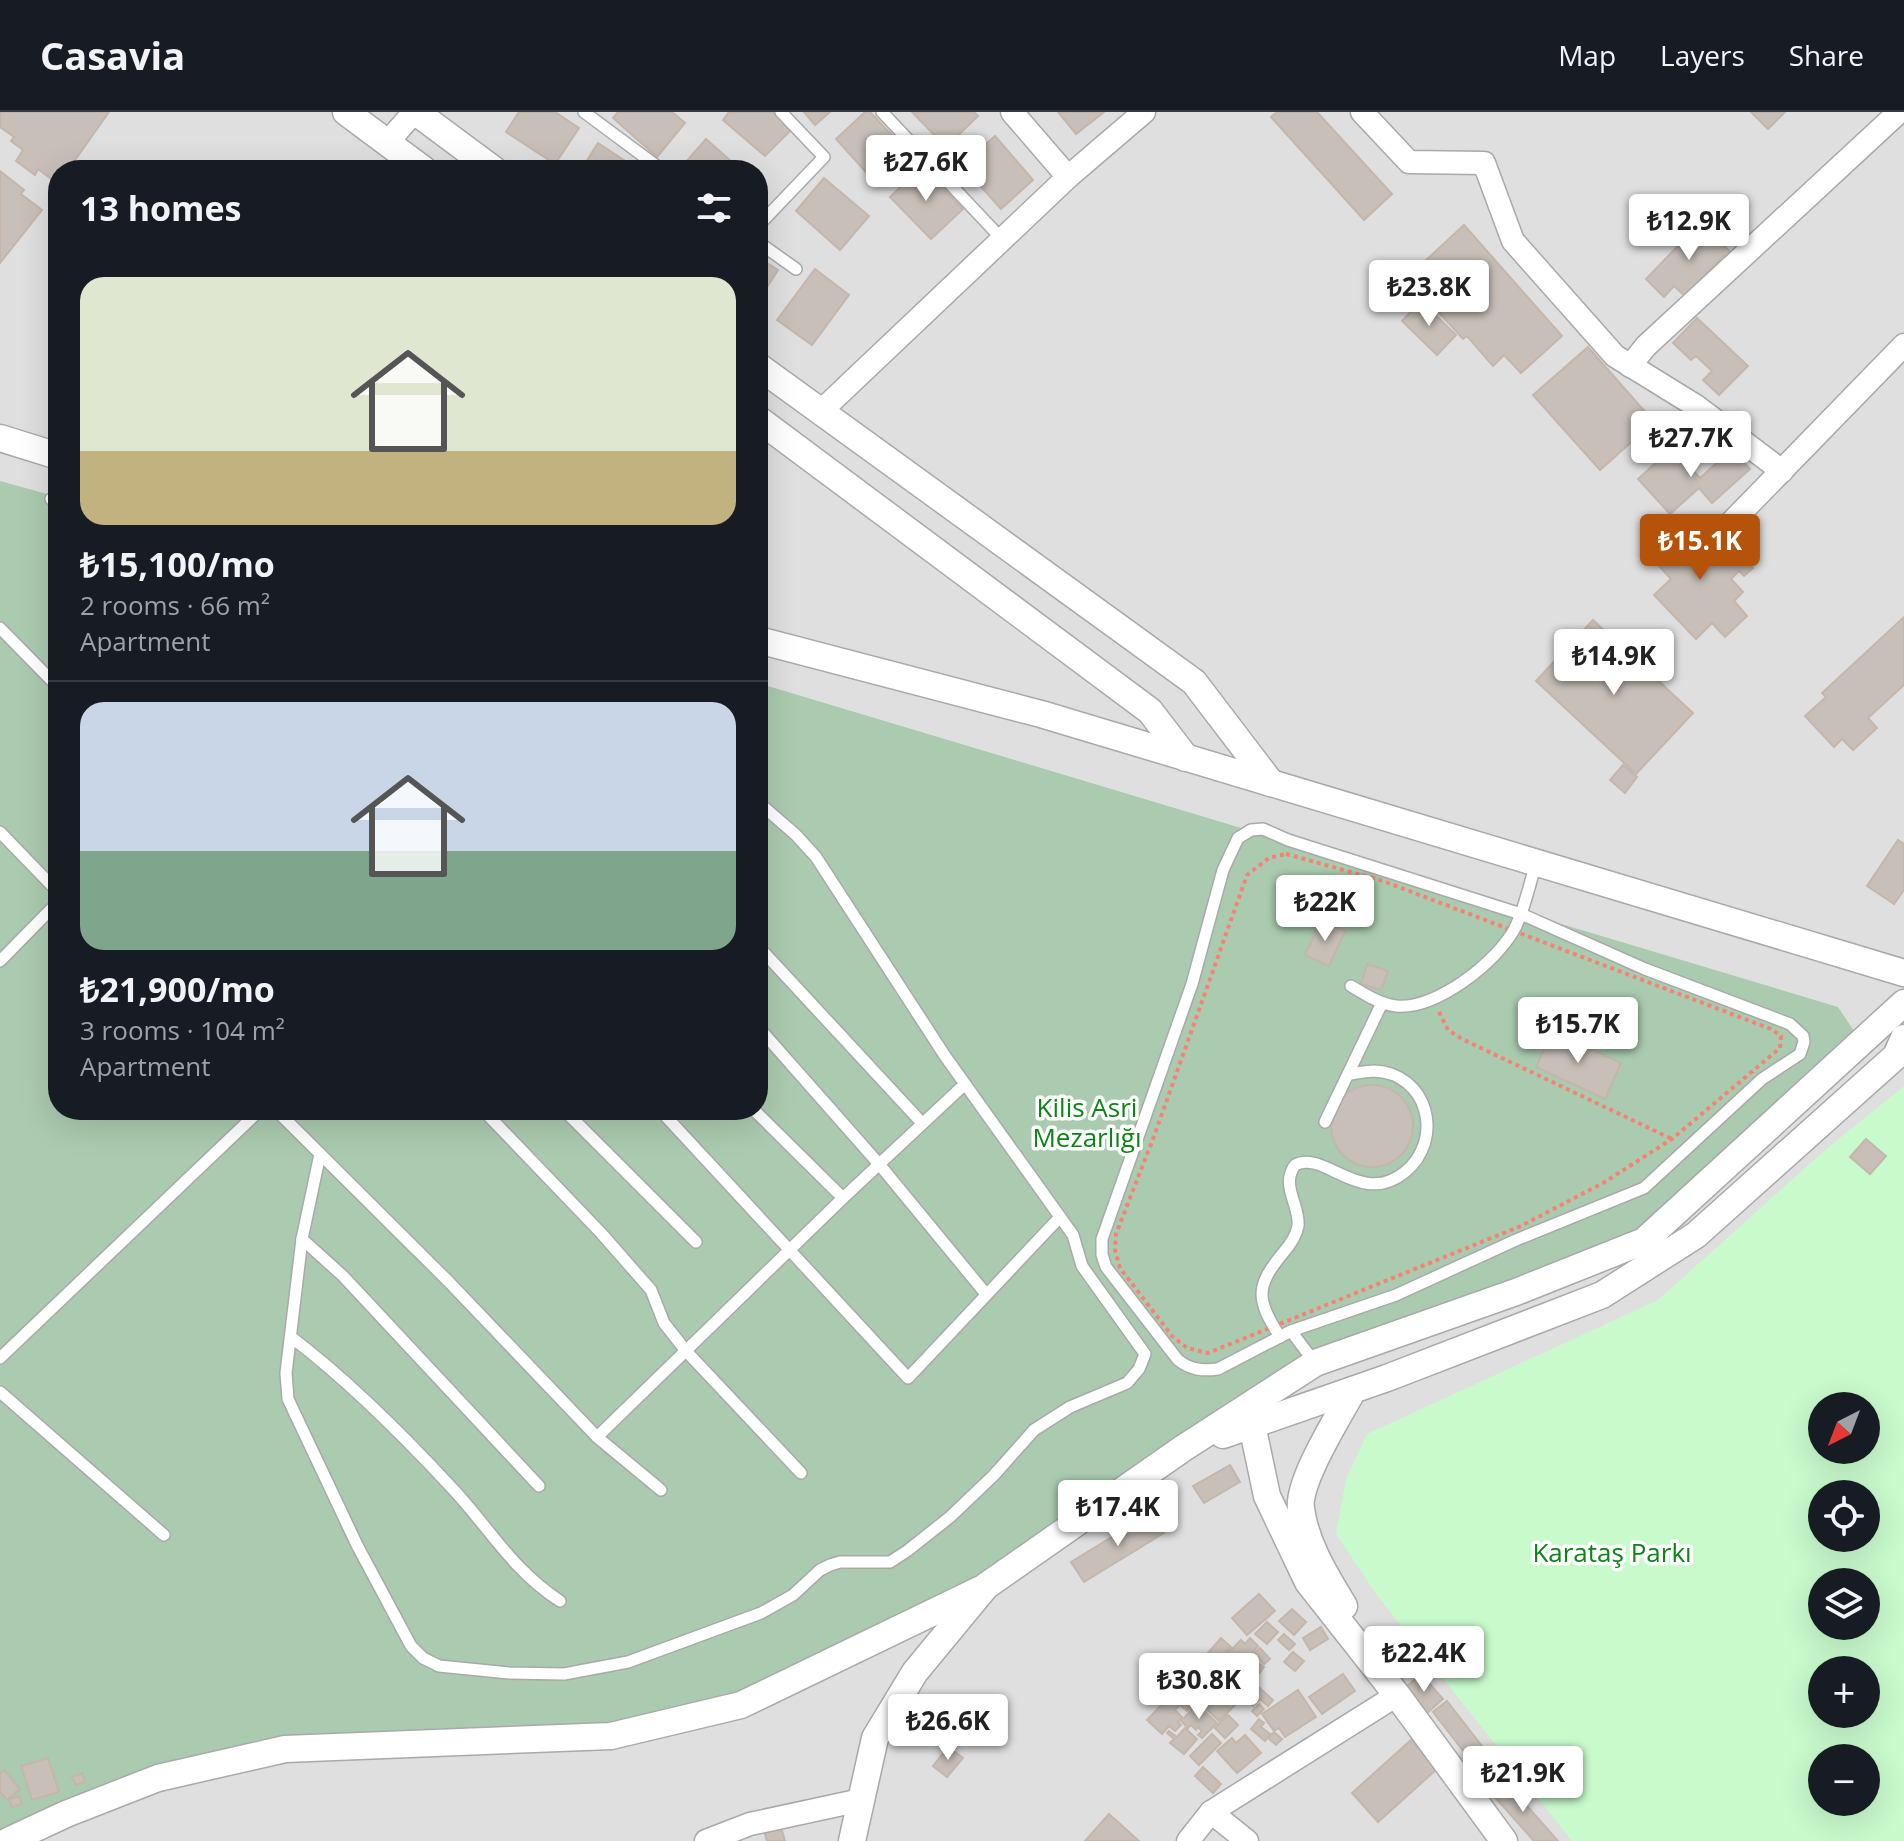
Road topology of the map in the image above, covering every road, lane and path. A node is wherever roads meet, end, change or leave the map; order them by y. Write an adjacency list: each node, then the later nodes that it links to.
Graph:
1 (346, 112): 10 (street)
2 (415, 112): 10 (street); 12 (street)
3 (584, 112): 13 (lane)
4 (781, 112): 15 (lane)
5 (882, 112): 16 (lane)
6 (1012, 112): 14 (street)
7 (1362, 112): 20 (street)
8 (1899, 112): 20 (street)
9 (1139, 114): 14 (street)
10 (387, 143): 11 (street)
11 (410, 160)
12 (480, 160)
13 (649, 160)
14 (1068, 177): 16 (street)
15 (768, 216)
16 (1002, 239): 22 (street)
17 (768, 249): 18 (lane)
18 (796, 269)
19 (1904, 345): 26 (street)
20 (1630, 366): 26 (street)
21 (768, 373): 22 (street)
22 (820, 412): 32 (street)
23 (768, 426): 31 (street)
24 (0, 438): 25 (street)
25 (48, 453)
26 (1782, 471): 27 (street)
27 (1723, 531)
28 (0, 628): 30 (lane)
29 (768, 643): 31 (street)
30 (48, 677)
31 (1186, 758): 32 (street)
32 (1271, 783): 35 (street)
33 (768, 811): 49 (lane)
34 (0, 832): 36 (lane)
35 (1536, 863): 38 (lane); 41 (street)
36 (48, 882)
37 (48, 912): 40 (lane)
38 (1521, 914): 43 (lane); 67 (lane); 67 (lane)
39 (768, 957): 57 (lane)
40 (0, 961)
41 (1904, 973)
42 (1351, 986): 44 (lane)
43 (1433, 996): 44 (lane); 58 (path)
44 (1382, 1003): 48 (lane)
45 (1904, 1003): 71 (street)
46 (768, 1038): 60 (lane)
47 (1904, 1038): 72 (street)
48 (1350, 1074): 56 (lane); 67 (lane)
49 (965, 1084): 57 (lane); 62 (lane)
50 (250, 1120): 70 (lane)
51 (286, 1120): 59 (lane)
52 (493, 1120): 69 (lane)
53 (574, 1120): 64 (lane)
54 (669, 1120): 65 (lane)
55 (764, 1120): 61 (lane)
56 (1325, 1122)
57 (922, 1123): 60 (lane)
58 (1672, 1139)
59 (320, 1154): 63 (lane); 75 (lane)
60 (879, 1164): 61 (lane); 66 (lane)
61 (843, 1198): 65 (lane)
62 (1060, 1217): 66 (lane); 68 (lane)
63 (302, 1239): 68 (lane); 77 (lane)
64 (696, 1242)
65 (789, 1250): 66 (lane); 69 (lane)
66 (986, 1294)
67 (1286, 1334): 71 (lane)
68 (291, 1337): 81 (lane)
69 (686, 1351): 75 (lane); 76 (lane)
70 (0, 1358)
71 (1315, 1363): 74 (street)
72 (1353, 1390): 74 (street); 82 (street)
73 (0, 1392): 79 (lane)
74 (1249, 1416): 80 (street); 82 (street)
75 (597, 1437): 78 (lane)
76 (801, 1473)
77 (539, 1486)
78 (661, 1490)
79 (164, 1535)
80 (986, 1586): 83 (street); 85 (street)
81 (560, 1601)
82 (1397, 1695): 84 (street); 90 (street)
83 (861, 1800): 86 (street); 87 (street)
84 (1211, 1812): 88 (street); 89 (street)
85 (8, 1841)
86 (706, 1841)
87 (852, 1841)
88 (1188, 1841)
89 (1247, 1841)
90 (1504, 1841)

